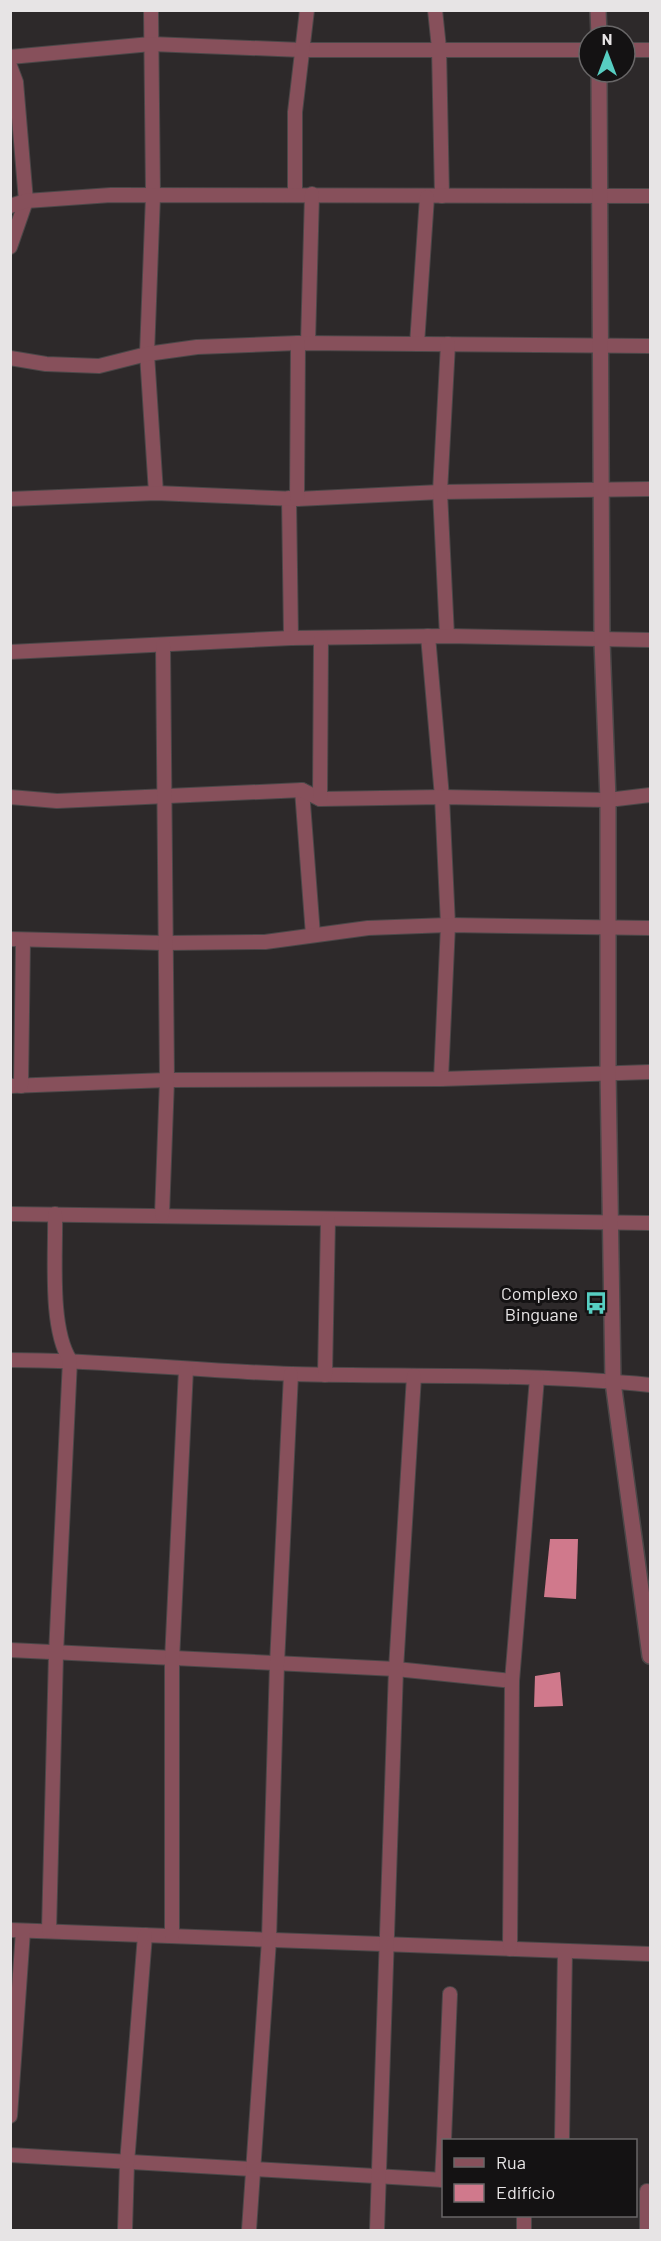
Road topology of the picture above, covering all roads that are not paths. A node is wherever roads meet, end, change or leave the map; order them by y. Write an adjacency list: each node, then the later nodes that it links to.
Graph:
1 (151, 10): 4 (street)
2 (307, 10): 6 (street)
3 (435, 10): 5 (street)
4 (151, 44): 6 (street); 8 (street); 14 (street)
5 (439, 48): 6 (street); 7 (street); 15 (street)
6 (302, 50): 11 (street)
7 (577, 50)
8 (10, 57)
9 (10, 66): 18 (street)
10 (599, 84): 13 (street)
11 (295, 194): 12 (street); 14 (street)
12 (312, 194): 17 (street); 21 (street)
13 (598, 194): 15 (street); 16 (street); 24 (street)
14 (153, 196): 18 (street); 26 (street)
15 (442, 196): 17 (street)
16 (651, 196)
17 (427, 197): 22 (street)
18 (26, 201): 19 (street); 20 (street)
19 (10, 206)
20 (10, 247)
21 (303, 343): 22 (street); 26 (street); 32 (street)
22 (417, 344): 23 (street)
23 (448, 344): 24 (street); 30 (street)
24 (600, 345): 25 (street); 28 (street)
25 (651, 346)
26 (147, 354): 27 (street); 31 (street)
27 (10, 358)
28 (603, 489): 29 (street); 30 (street); 39 (street)
29 (651, 489)
30 (440, 492): 32 (street); 35 (street)
31 (156, 493): 32 (street); 33 (street)
32 (293, 498): 36 (street)
33 (10, 499)
34 (428, 636): 35 (street); 37 (street); 46 (street)
35 (447, 636): 39 (street)
36 (291, 638): 37 (street); 40 (street)
37 (321, 639): 47 (street)
38 (651, 640): 39 (street)
39 (602, 641): 48 (street)
40 (163, 645): 41 (street); 45 (street)
41 (10, 652)
42 (302, 790): 45 (street); 47 (street); 52 (street)
43 (651, 795): 48 (street)
44 (10, 797): 45 (street)
45 (163, 797): 54 (street)
46 (442, 797): 47 (street); 48 (street); 49 (street)
47 (320, 799)
48 (608, 800): 50 (street)
49 (448, 925): 50 (street); 52 (street); 57 (street)
50 (607, 927): 51 (street); 55 (street)
51 (651, 928)
52 (314, 935): 54 (street)
53 (17, 940): 54 (street); 59 (street)
54 (165, 943): 58 (street)
55 (608, 1072): 56 (street); 57 (street); 64 (street)
56 (651, 1072)
57 (441, 1078): 58 (street)
58 (167, 1080): 59 (street); 62 (street)
59 (16, 1086)
60 (10, 1214): 61 (street)
61 (55, 1214): 62 (street); 67 (street)
62 (162, 1215): 63 (street)
63 (328, 1220): 64 (street); 70 (street)
64 (609, 1222): 65 (street); 73 (street)
65 (651, 1223)
66 (10, 1360): 67 (street)
67 (70, 1360): 68 (street); 76 (street)
68 (186, 1369): 69 (street); 78 (street)
69 (291, 1374): 70 (street); 79 (street)
70 (325, 1374): 71 (street)
71 (414, 1376): 72 (street); 80 (street)
72 (537, 1378): 73 (street); 81 (street)
73 (613, 1382): 74 (street); 77 (street)
74 (651, 1385)
75 (10, 1650): 76 (street)
76 (56, 1654): 78 (street); 83 (street)
77 (651, 1656)
78 (172, 1660): 79 (street); 85 (street)
79 (277, 1664): 80 (street); 86 (street)
80 (396, 1669): 81 (street); 87 (street)
81 (512, 1681): 88 (street)
82 (17, 1930): 83 (street); 92 (street)
83 (49, 1931): 84 (street)
84 (145, 1935): 85 (street); 96 (street)
85 (172, 1936): 86 (street)
86 (269, 1940): 87 (street); 97 (street)
87 (388, 1944): 88 (street); 98 (street)
88 (510, 1949): 89 (street)
89 (565, 1951): 90 (street); 94 (street)
90 (651, 1954)
91 (450, 1994): 93 (street)
92 (10, 2116)
93 (444, 2139)
94 (562, 2139)
95 (10, 2155): 96 (street)
96 (128, 2163): 97 (street); 101 (street)
97 (254, 2170): 98 (street); 102 (street)
98 (381, 2177): 99 (street); 103 (street)
99 (442, 2180)
100 (644, 2191): 104 (street)
101 (125, 2230)
102 (249, 2230)
103 (377, 2230)
104 (647, 2230)

